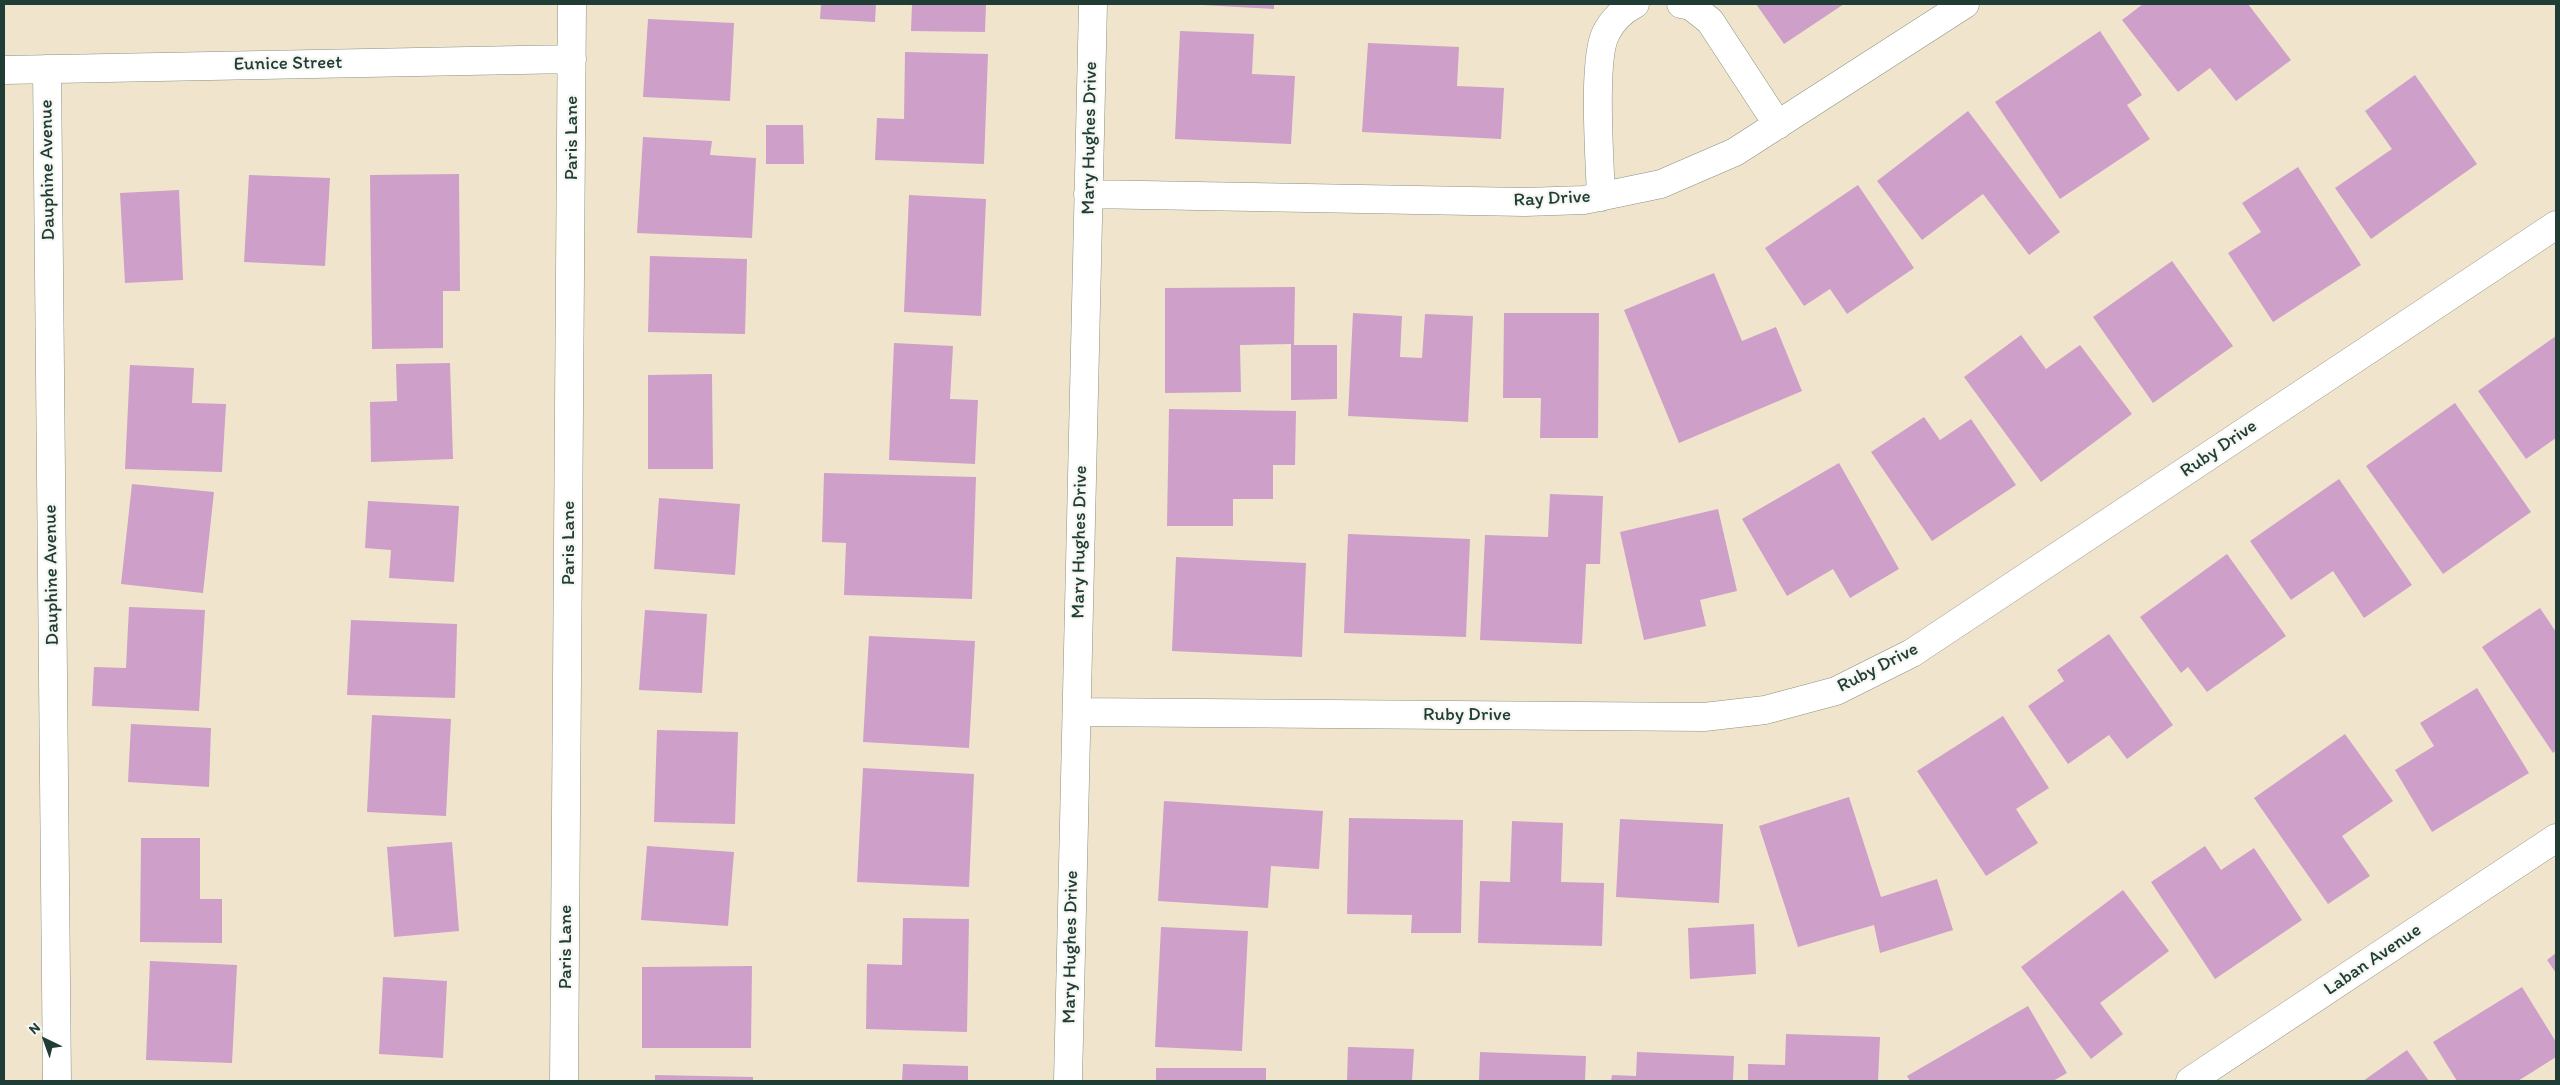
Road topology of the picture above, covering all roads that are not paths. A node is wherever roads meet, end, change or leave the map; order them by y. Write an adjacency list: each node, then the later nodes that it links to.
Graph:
1 (572, 4): 6 (street, Paris Lane)
2 (1093, 4): 10 (street, Mary Hughes Drive)
3 (1635, 4): 11 (street)
4 (1680, 4): 9 (street)
5 (1965, 4): 9 (street, Ray Drive)
6 (572, 59): 7 (street, Eunice Street); 16 (street, Paris Lane)
7 (47, 69): 8 (street, Eunice Street); 15 (street, Dauphine Avenue)
8 (4, 70)
9 (1778, 125): 11 (street, Ray Drive)
10 (1088, 194): 11 (street, Ray Drive); 13 (street, Mary Hughes Drive)
11 (1601, 197)
12 (2556, 225): 13 (street, Ruby Drive)
13 (1077, 712): 17 (street, Mary Hughes Drive)
14 (2556, 838): 18 (street, Laban Avenue)
15 (57, 1081)
16 (564, 1081)
17 (1068, 1081)
18 (2190, 1081)

